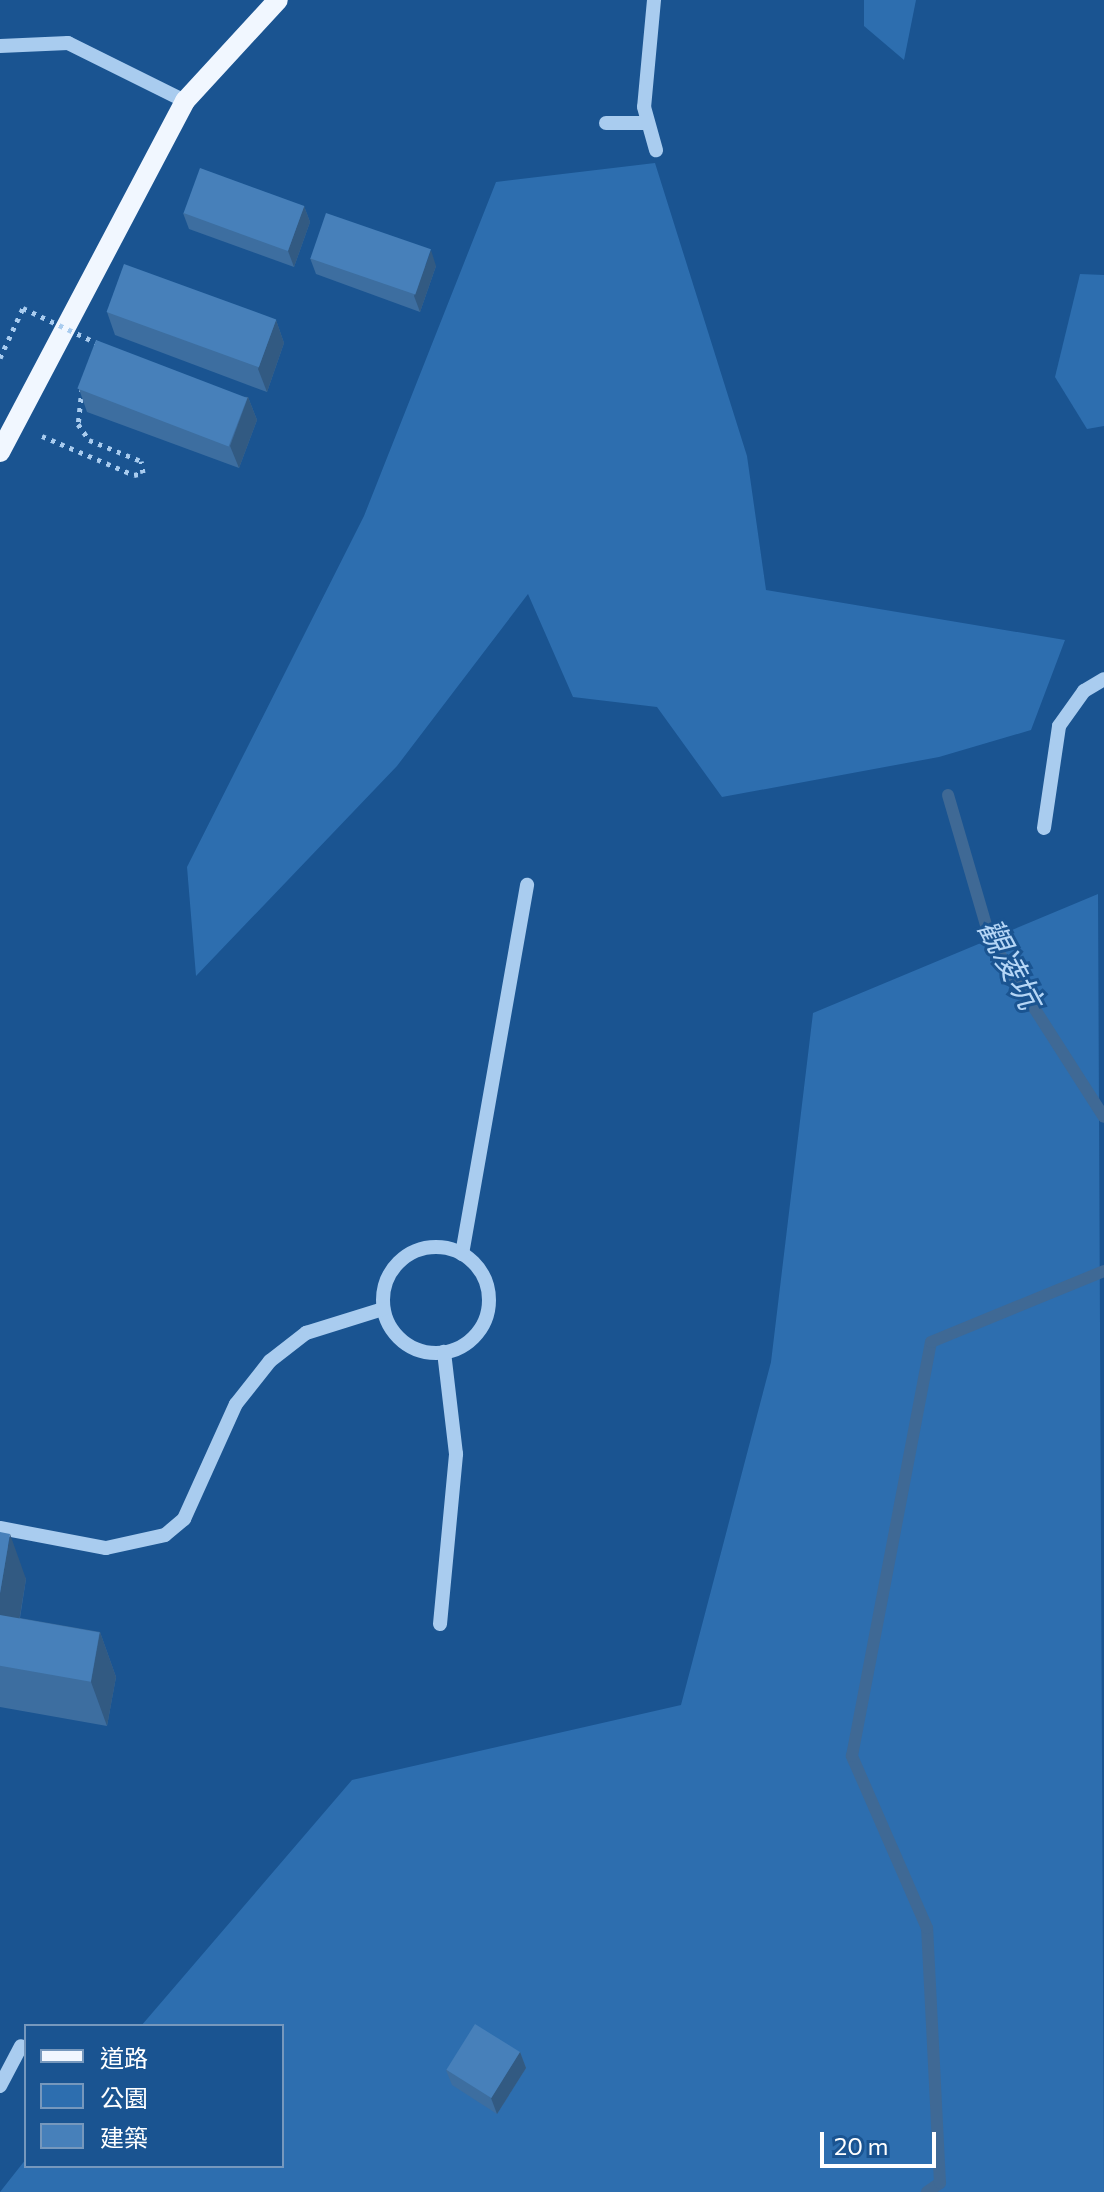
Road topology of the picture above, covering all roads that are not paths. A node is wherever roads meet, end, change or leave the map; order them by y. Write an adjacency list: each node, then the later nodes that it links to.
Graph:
1 (278, 0): 4 (main road)
2 (654, 0): 6 (lane)
3 (0, 46): 4 (lane)
4 (185, 101): 8 (main road)
5 (606, 123): 6 (lane)
6 (648, 123): 7 (lane)
7 (656, 150)
8 (0, 452)
9 (1104, 679): 10 (lane)
10 (1044, 828)
11 (527, 885): 12 (lane)
12 (462, 1254): 13 (lane); 14 (lane)
13 (383, 1309): 14 (lane); 15 (lane)
14 (444, 1352): 16 (lane)
15 (0, 1528)
16 (440, 1624)
17 (21, 2046): 18 (lane)
18 (0, 2086)

